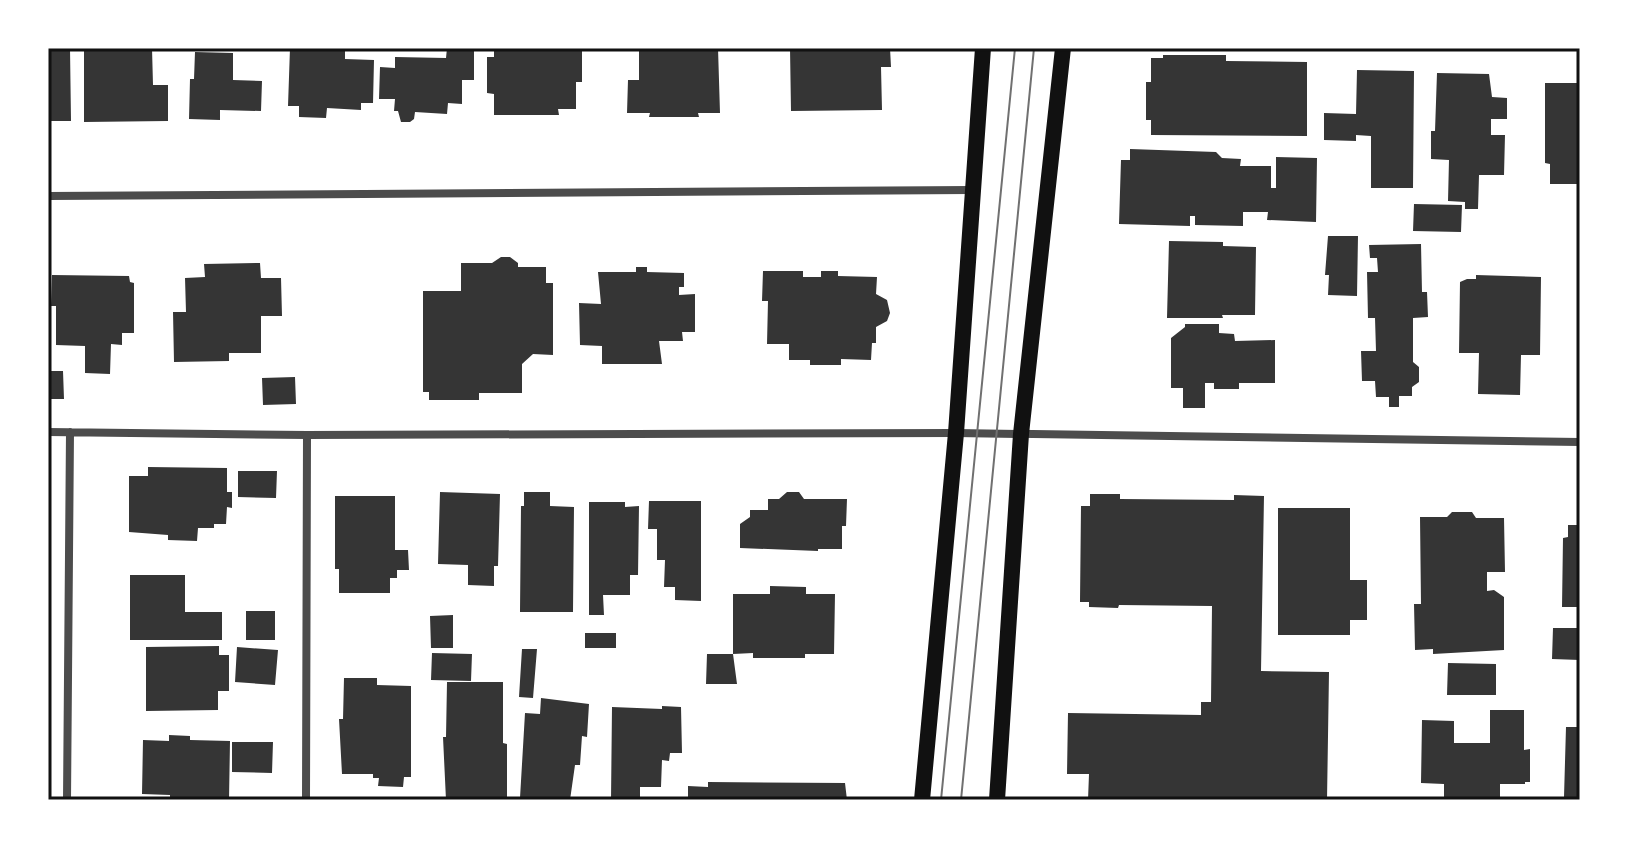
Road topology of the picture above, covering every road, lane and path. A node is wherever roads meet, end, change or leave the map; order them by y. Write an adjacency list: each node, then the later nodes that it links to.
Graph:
1 (983, 48): 3 (main road)
2 (1063, 48): 8 (main road)
3 (971, 190): 4 (street); 7 (main road)
4 (48, 196)
5 (48, 432): 6 (street)
6 (70, 432): 9 (street); 11 (street)
7 (956, 433): 8 (street); 9 (street); 13 (main road)
8 (1021, 434): 10 (street); 14 (main road)
9 (307, 435): 12 (street)
10 (1580, 442)
11 (67, 800)
12 (306, 800)
13 (922, 800)
14 (997, 800)

